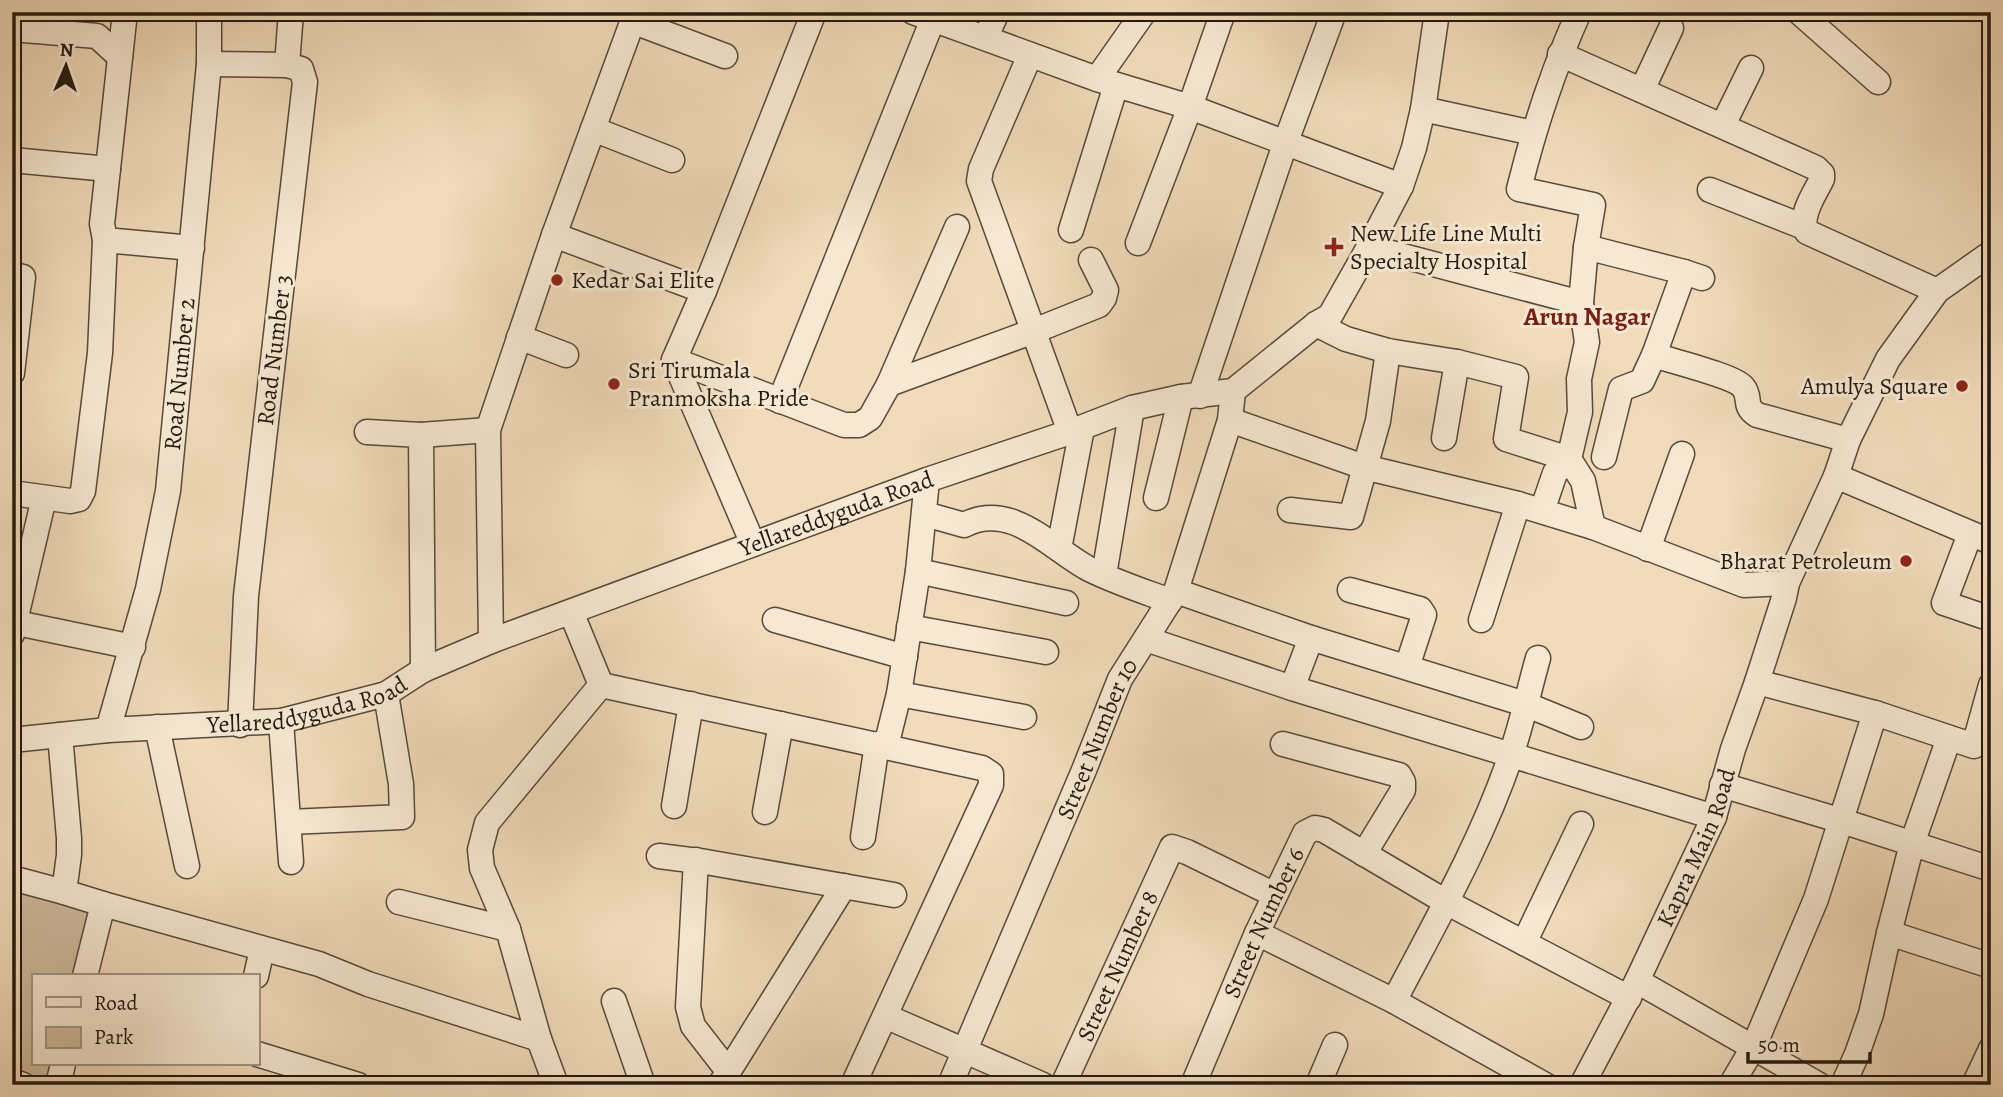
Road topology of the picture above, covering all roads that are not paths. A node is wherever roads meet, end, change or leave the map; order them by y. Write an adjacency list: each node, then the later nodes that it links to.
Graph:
1 (125, 12): 20 (street)
2 (209, 12): 21 (street, Road Number 2)
3 (291, 12): 22 (street)
4 (814, 12): 50 (street)
5 (997, 12): 16 (street)
6 (1223, 12): 27 (street)
7 (1334, 12): 32 (street)
8 (1437, 12): 28 (street)
9 (1579, 12): 17 (street)
10 (1799, 12): 25 (street)
11 (1140, 13): 24 (street)
12 (923, 16): 16 (street); 65 (street)
13 (634, 17): 19 (street); 30 (street)
14 (1671, 28): 26 (street)
15 (12, 29): 20 (street)
16 (986, 37): 18 (street)
17 (1560, 54): 26 (street); 31 (street)
18 (1030, 55): 24 (street); 54 (street)
19 (725, 56)
20 (120, 57): 35 (street)
21 (209, 64): 22 (street); 46 (street, Road Number 2)
22 (287, 65): 126 (street, Road Number 3)
23 (1751, 68): 29 (street)
24 (1107, 82): 27 (street); 40 (street)
25 (1878, 82)
26 (1642, 90): 29 (street)
27 (1190, 107): 32 (street); 43 (street)
28 (1423, 109): 31 (street); 36 (street)
29 (1723, 125): 39 (street)
30 (593, 130): 34 (street); 41 (street)
31 (1533, 133): 45 (street)
32 (1285, 144): 36 (street); 64 (street)
33 (12, 160): 35 (street)
34 (672, 160)
35 (108, 169): 42 (street)
36 (1401, 186): 44 (street)
37 (1710, 190): 39 (street)
38 (957, 227): 62 (street)
39 (1804, 228): 51 (street)
40 (1071, 230)
41 (554, 235): 50 (street); 55 (street)
42 (105, 240): 46 (street); 81 (street)
43 (1138, 243)
44 (1369, 247): 52 (street); 53 (street)
45 (1586, 247): 52 (street); 58 (street)
46 (191, 248): 108 (street, Road Number 2)
47 (1991, 253): 51 (street, Kapra Main Road)
48 (1091, 260): 54 (street)
49 (12, 274): 61 (street)
50 (704, 291): 59 (street)
51 (1937, 291): 73 (street, Kapra Main Road)
52 (1581, 303): 76 (street)
53 (1316, 324): 56 (street); 63 (street)
54 (1034, 331): 62 (street); 69 (street)
55 (519, 338): 57 (street); 68 (street)
56 (1388, 351): 60 (street); 77 (street)
57 (566, 355)
58 (1654, 355): 73 (street); 75 (street)
59 (674, 360): 65 (street); 89 (street)
60 (1457, 362): 72 (street); 76 (street)
61 (12, 373)
62 (889, 384): 65 (street)
63 (1233, 391): 64 (street, Yellareddyguda Road); 67 (street, Street Number 10)
64 (1190, 397): 66 (street, Yellareddyguda Road); 82 (street)
65 (780, 401)
66 (1132, 408): 69 (street, Yellareddyguda Road); 93 (street)
67 (1230, 420): 77 (street); 96 (street, Street Number 10)
68 (488, 430): 71 (street); 107 (street)
69 (1076, 430): 79 (street, Yellareddyguda Road); 90 (street)
70 (367, 432): 71 (street)
71 (421, 435): 113 (street)
72 (1444, 438)
73 (1848, 440): 78 (street, Kapra Main Road)
74 (1682, 454): 91 (street)
75 (1604, 457)
76 (1569, 459): 85 (street); 87 (street)
77 (1364, 467): 83 (street); 84 (street)
78 (1836, 477): 88 (street); 97 (street, Kapra Main Road)
79 (927, 480): 86 (street); 89 (street, Yellareddyguda Road)
80 (12, 493): 81 (street)
81 (44, 498): 103 (street)
82 (1156, 498)
83 (1518, 503): 85 (street); 102 (street)
84 (1290, 510)
85 (1542, 511): 87 (street)
86 (925, 514): 90 (street); 92 (street)
87 (1593, 527): 91 (street)
88 (1980, 538): 100 (street)
89 (753, 544): 99 (street, Yellareddyguda Road)
90 (1059, 549): 93 (street)
91 (1648, 549): 94 (street)
92 (918, 572): 98 (street); 104 (street)
93 (1104, 575): 96 (street)
94 (1744, 585): 97 (street); 97 (street)
95 (1350, 590): 112 (street)
96 (1173, 596): 105 (street); 106 (street, Street Number 10)
97 (1783, 601): 114 (street, Kapra Main Road)
98 (1066, 603)
99 (571, 612): 107 (street, Yellareddyguda Road); 115 (street)
100 (1991, 619)
101 (775, 620): 110 (street)
102 (1481, 620)
103 (13, 626): 108 (street)
104 (909, 627): 109 (street); 110 (street)
105 (1311, 638): 112 (street); 117 (street)
106 (1146, 639): 117 (street); 175 (street, Street Number 10)
107 (491, 641): 113 (street, Yellareddyguda Road)
108 (133, 647): 129 (street, Road Number 2)
109 (1046, 652)
110 (905, 657): 119 (street)
111 (1538, 658): 121 (street)
112 (1407, 667): 121 (street)
113 (423, 670): 118 (street, Yellareddyguda Road)
114 (1757, 682): 122 (street); 136 (street, Kapra Main Road)
115 (601, 685): 120 (street); 159 (street)
116 (1991, 685): 131 (street)
117 (1292, 688): 135 (street)
118 (386, 694): 124 (street, Yellareddyguda Road); 141 (street)
119 (899, 694): 123 (street); 134 (street)
120 (691, 704): 125 (street); 137 (street)
121 (1525, 704): 128 (street); 135 (street)
122 (1875, 713): 131 (street); 140 (street)
123 (1024, 717)
124 (281, 722): 126 (street, Yellareddyguda Road); 141 (street)
125 (781, 724): 134 (street); 138 (street)
126 (240, 725): 127 (street, Yellareddyguda Road)
127 (157, 727): 129 (street, Yellareddyguda Road); 149 (street)
128 (1581, 727)
129 (108, 730): 130 (street, Yellareddyguda Road)
130 (60, 735): 132 (street, Yellareddyguda Road); 153 (street)
131 (1949, 738): 144 (street)
132 (12, 740)
133 (1283, 744): 145 (street)
134 (882, 745): 143 (street); 170 (street)
135 (1511, 755): 139 (street); 157 (street)
136 (1722, 785): 139 (street, Kapra Main Road); 140 (street)
137 (674, 806)
138 (765, 812)
139 (1713, 817): 167 (street, Kapra Main Road)
140 (1842, 821): 144 (street); 173 (street)
141 (289, 822): 148 (street)
142 (1581, 824): 162 (street)
143 (863, 838)
144 (1912, 844): 150 (street); 161 (street)
145 (1364, 854): 155 (street, Street Number 6); 157 (street, Street Number 6)
146 (659, 856): 147 (street)
147 (696, 860): 152 (street); 178 (street)
148 (291, 862)
149 (187, 866)
150 (1991, 869)
151 (12, 878): 153 (street)
152 (844, 886): 154 (street); 178 (street)
153 (64, 891): 158 (street)
154 (894, 895)
155 (1275, 895): 160 (street, Street Number 6); 188 (street, Street Number 8)
156 (398, 902): 159 (street)
157 (1446, 902): 162 (street, Street Number 6); 169 (street)
158 (103, 904): 163 (street); 165 (street)
159 (508, 929): 171 (street)
160 (1257, 933): 169 (street); 189 (street, Street Number 6)
161 (1889, 933): 164 (street); 195 (street)
162 (1524, 943): 167 (street, Street Number 6)
163 (262, 949): 166 (street); 171 (street)
164 (1991, 966)
165 (86, 974)
166 (256, 974)
167 (1633, 990): 173 (street); 192 (street, Kapra Main Road)
168 (614, 1001): 184 (street)
169 (1394, 1001): 191 (street)
170 (885, 1016): 175 (street); 185 (street)
171 (539, 1039): 183 (street)
172 (1335, 1045): 190 (street)
173 (1754, 1046): 193 (street); 194 (street)
174 (1991, 1049): 196 (street)
175 (964, 1051): 186 (street, Street Number 10); 187 (street)
176 (259, 1055): 180 (street)
177 (63, 1066): 182 (street)
178 (724, 1078)
179 (12, 1081): 181 (street)
180 (351, 1084)
181 (23, 1085)
182 (58, 1085)
183 (556, 1085)
184 (643, 1085)
185 (853, 1085)
186 (950, 1085)
187 (1043, 1085)
188 (1063, 1085)
189 (1193, 1085)
190 (1318, 1085)
191 (1545, 1085)
192 (1582, 1085)
193 (1731, 1085)
194 (1819, 1085)
195 (1843, 1085)
196 (1974, 1085)

